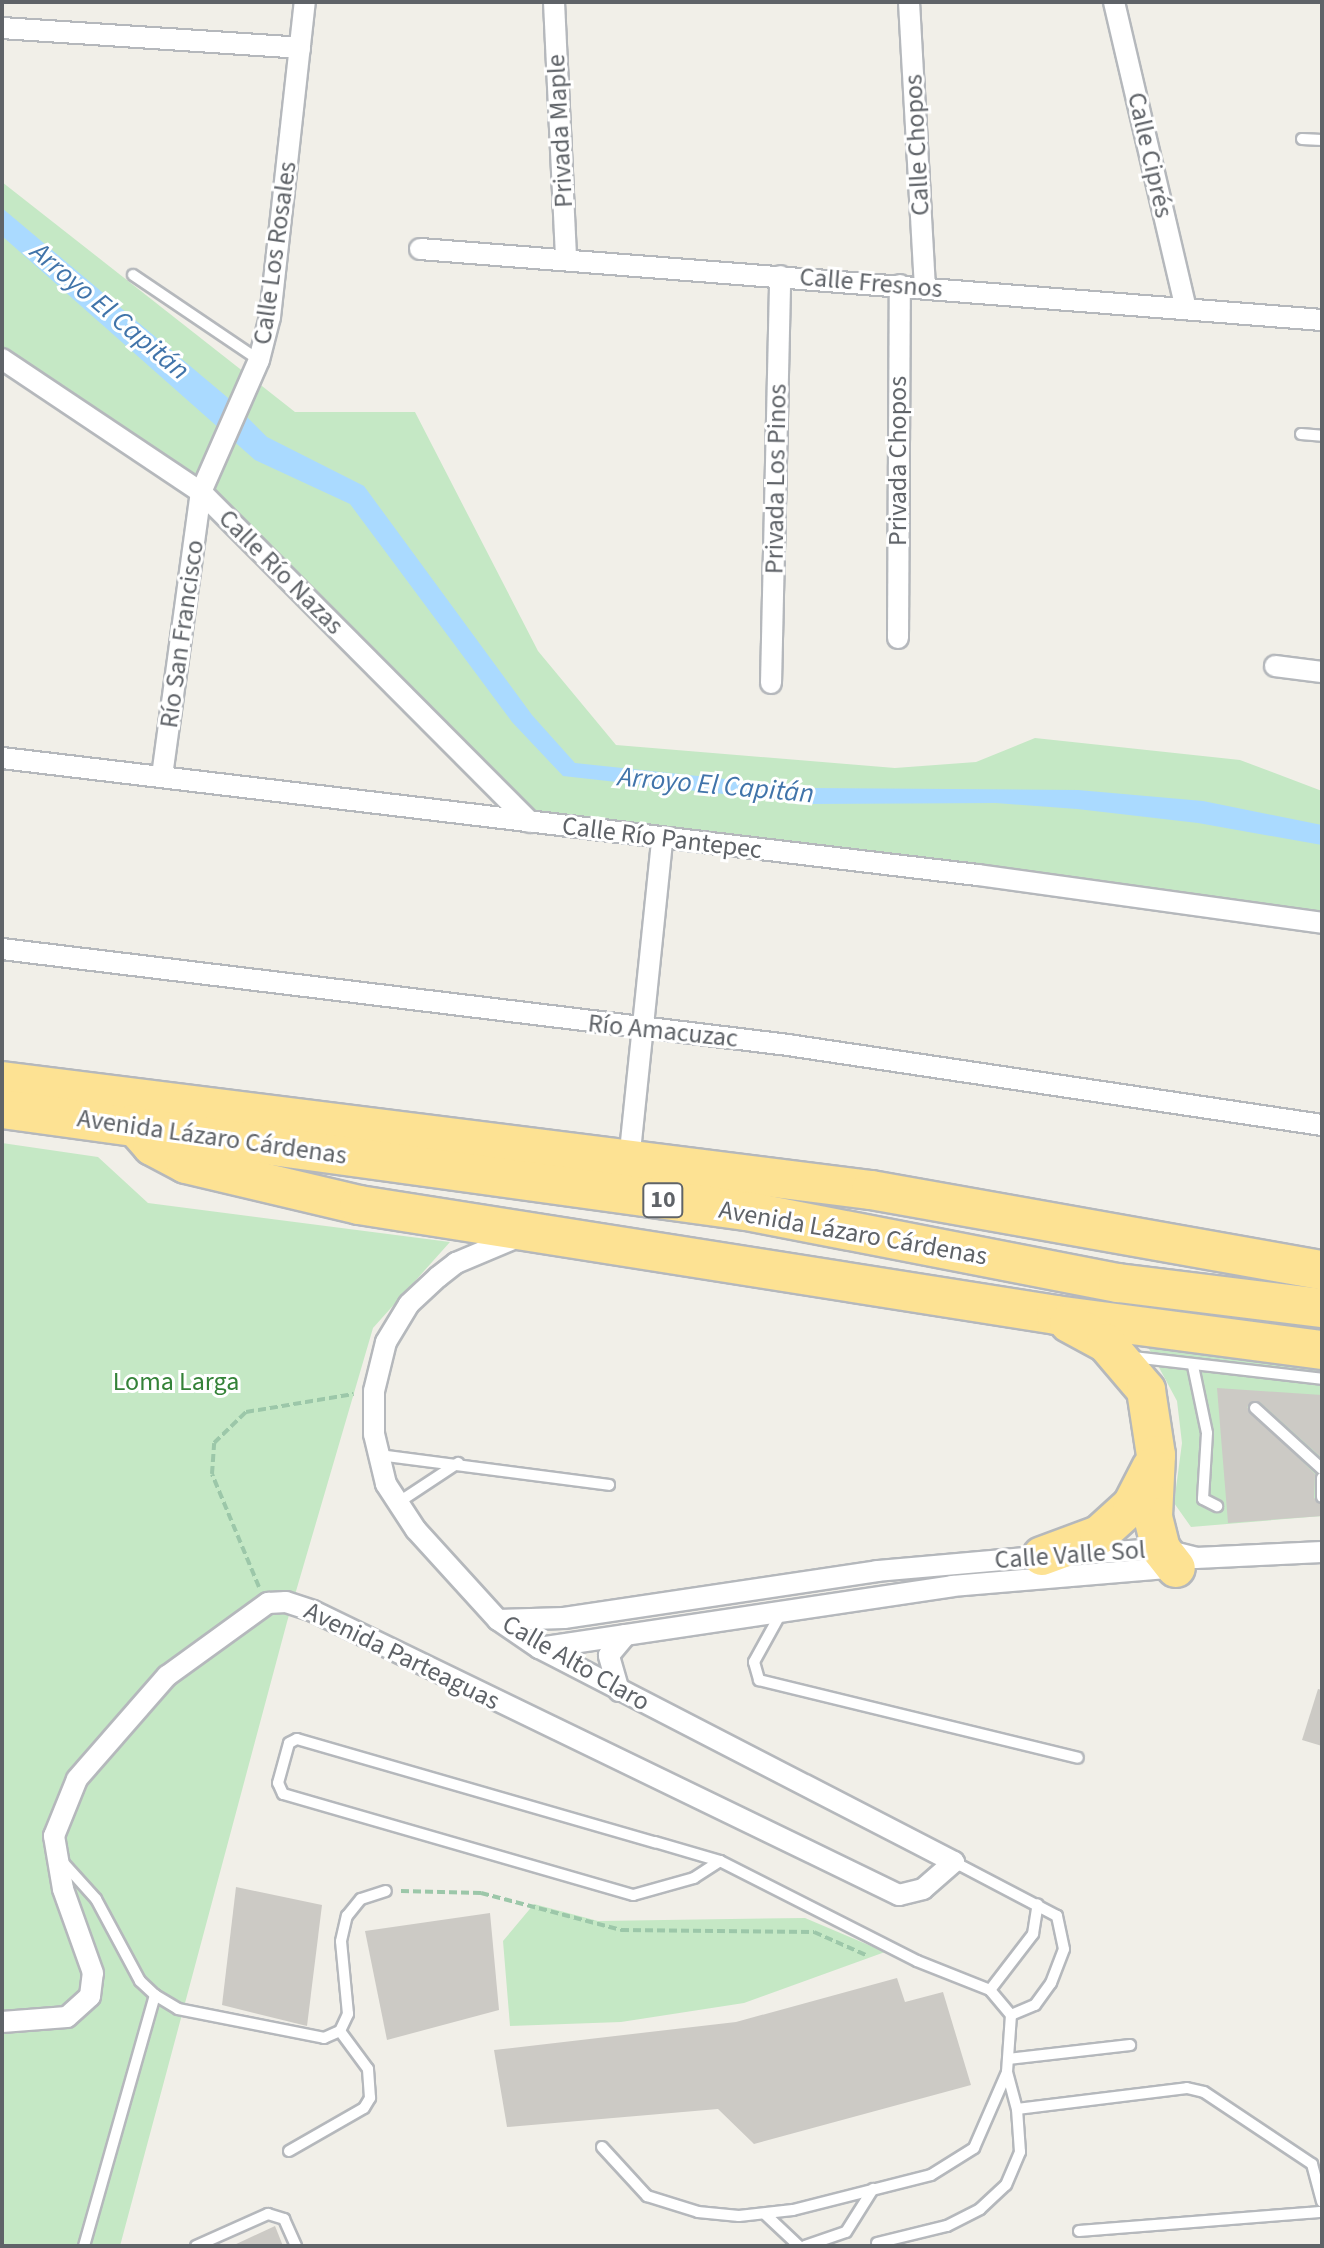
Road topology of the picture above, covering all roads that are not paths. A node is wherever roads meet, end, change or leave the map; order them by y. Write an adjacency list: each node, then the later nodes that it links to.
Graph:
1 (305, 2): 6 (street, Calle Los Rosales)
2 (554, 2): 10 (street, Privada Maple)
3 (909, 2): 14 (street, Calle Chopos)
4 (1114, 2): 15 (street, Calle Ciprés)
5 (2, 28): 6 (street)
6 (300, 48): 18 (street, Calle Los Rosales)
7 (1302, 139): 8 (lane)
8 (1322, 140)
9 (420, 249): 10 (street, Calle Fresnos)
10 (566, 259): 12 (street, Calle Fresnos)
11 (133, 275): 18 (lane)
12 (780, 276): 13 (street, Calle Fresnos); 25 (street, Privada Los Pinos)
13 (900, 285): 14 (street, Calle Fresnos); 22 (street, Privada Chopos)
14 (925, 287): 15 (street, Calle Fresnos)
15 (1186, 309): 16 (street, Calle Fresnos)
16 (1322, 320)
17 (2, 359): 21 (street, Calle Río Nazas)
18 (259, 360): 21 (street, Calle Los Rosales)
19 (1301, 434): 20 (lane)
20 (1322, 436)
21 (201, 492): 27 (street, Río San Francisco); 28 (street, Calle Río Nazas)
22 (898, 638)
23 (1275, 666): 24 (street)
24 (1322, 672)
25 (771, 683)
26 (2, 758): 27 (street, Calle Río Pantepec)
27 (162, 776): 28 (street, Calle Río Pantepec)
28 (530, 822): 29 (street, Calle Río Pantepec)
29 (662, 840): 30 (street, Calle Río Pantepec); 32 (street)
30 (1322, 923)
31 (2, 949): 32 (street, Río Amacuzac)
32 (643, 1029): 36 (street, Río Amacuzac); 37 (street)
33 (2, 1081): 37 (highway, Avenida Lázaro Cárdenas / 10)
34 (2, 1109): 35 (highway, Avenida Lázaro Cárdenas / 10)
35 (133, 1124): 38 (highway); 40 (highway, Avenida Lázaro Cárdenas / 10)
36 (1322, 1125)
37 (629, 1161): 39 (highway, Avenida Lázaro Cárdenas / 10)
38 (531, 1232): 41 (highway); 47 (street, Calle Alto Claro)
39 (1322, 1270)
40 (1322, 1308)
41 (1056, 1315): 42 (highway); 43 (highway)
42 (1322, 1350)
43 (1119, 1355): 44 (lane); 48 (highway)
44 (1193, 1366): 45 (lane); 55 (lane)
45 (1322, 1379)
46 (1255, 1408): 50 (lane)
47 (379, 1455): 49 (lane); 54 (street, Calle Alto Claro)
48 (1156, 1455): 57 (highway); 58 (highway)
49 (458, 1463): 52 (lane); 54 (lane)
50 (1322, 1469)
51 (1322, 1478): 53 (lane)
52 (609, 1485)
53 (1322, 1497)
54 (399, 1502): 60 (street, Calle Alto Claro)
55 (1217, 1506)
56 (1322, 1552): 58 (street)
57 (1042, 1556): 58 (street, Calle Valle Sol); 60 (street, Calle Valle Sol)
58 (1178, 1559): 59 (street, Calle Valle Sol)
59 (782, 1611): 61 (street, Calle Valle Sol); 64 (lane)
60 (498, 1620): 62 (street, Calle Alto Claro)
61 (626, 1635): 62 (street, Calle Valle Sol); 63 (street)
62 (539, 1648): 63 (street, Calle Alto Claro)
63 (619, 1691): 67 (street, Calle Alto Claro)
64 (1078, 1758)
65 (56, 1855): 67 (street, Avenida Parteaguas); 71 (lane); 73 (street, Avenida Parteaguas)
66 (720, 1861): 66 (lane); 70 (lane)
67 (954, 1862): 69 (lane)
68 (386, 1891): 74 (lane)
69 (1038, 1904): 70 (lane); 72 (lane)
70 (990, 1990): 72 (lane)
71 (155, 1995): 74 (lane); 87 (lane)
72 (1011, 2015): 76 (lane)
73 (2, 2022)
74 (340, 2031): 80 (lane)
75 (1130, 2045): 76 (lane)
76 (1008, 2059): 77 (lane)
77 (1007, 2072): 78 (lane); 81 (lane)
78 (1017, 2109): 82 (lane); 86 (lane)
79 (602, 2147): 84 (lane)
80 (289, 2151)
81 (873, 2189): 84 (lane); 90 (lane)
82 (1322, 2202)
83 (1322, 2212): 85 (lane)
84 (766, 2215): 90 (lane)
85 (1079, 2231)
86 (877, 2243)
87 (84, 2246)
88 (196, 2246): 89 (lane)
89 (296, 2246)
90 (802, 2246)

